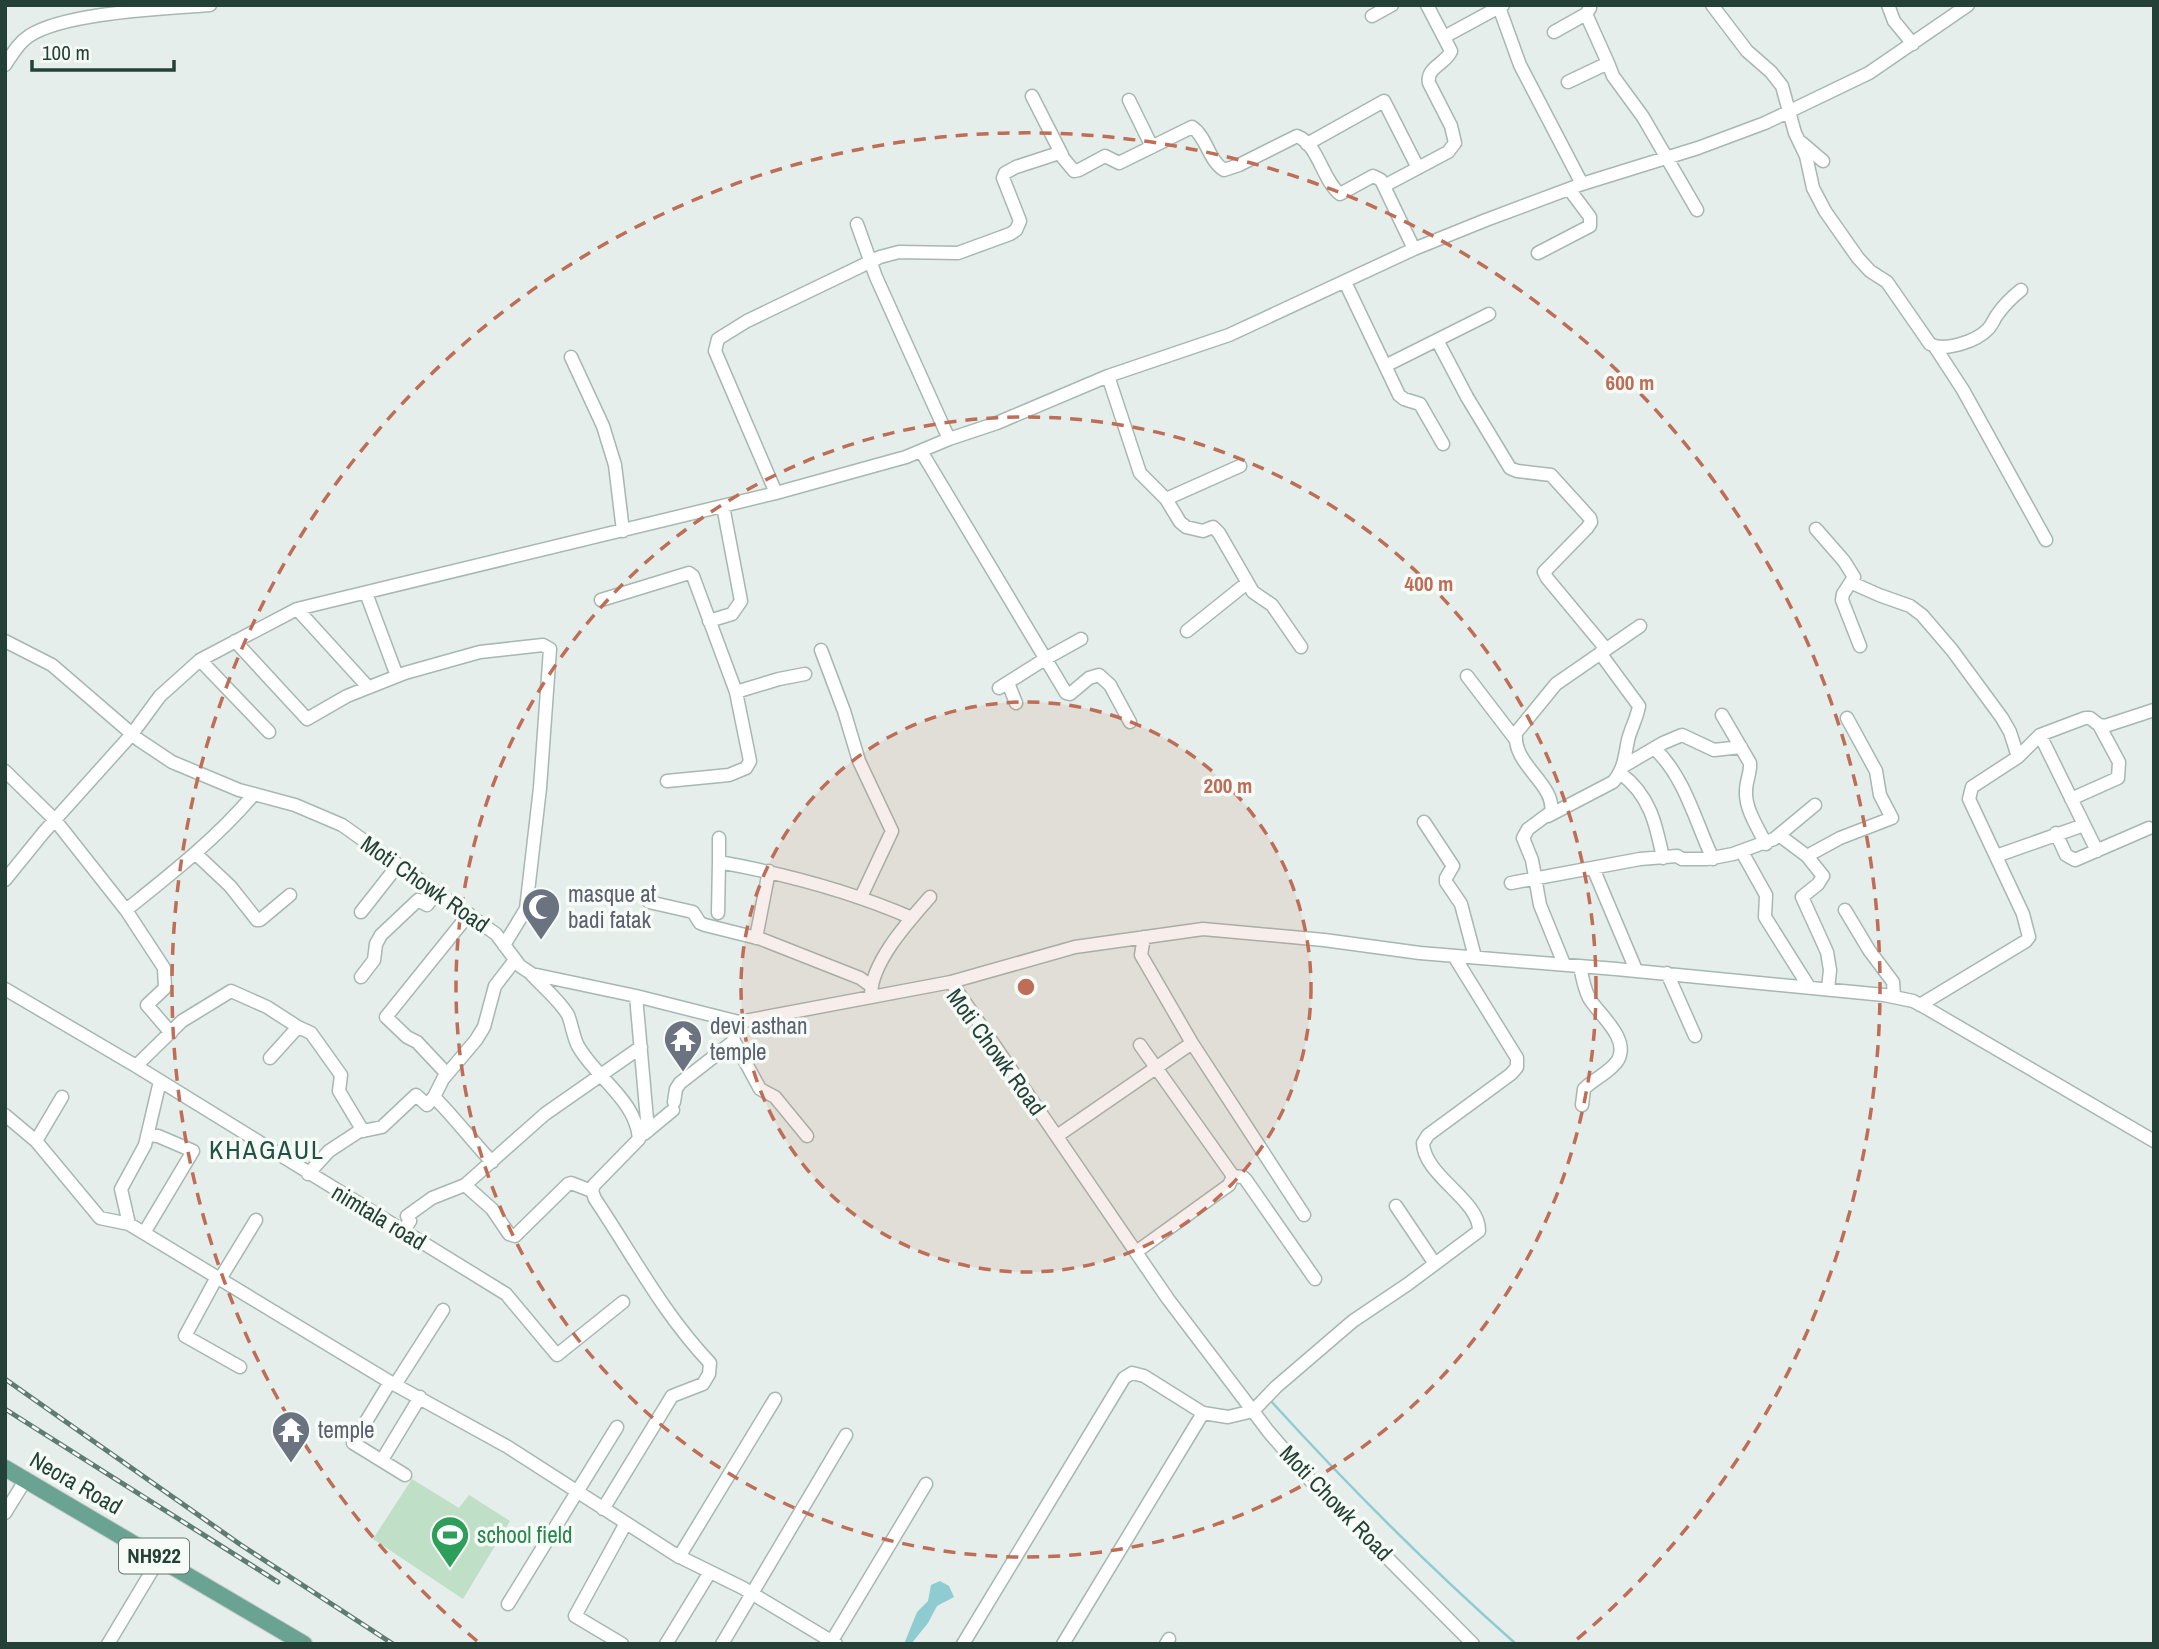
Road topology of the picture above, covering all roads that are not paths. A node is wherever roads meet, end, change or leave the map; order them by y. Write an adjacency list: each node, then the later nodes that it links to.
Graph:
1 (211, 5): 14 (street)
2 (1392, 5): 9 (street)
3 (1427, 5): 11 (street)
4 (1712, 5): 18 (street)
5 (1888, 5): 12 (street)
6 (1968, 5): 12 (street)
7 (1501, 6): 11 (street); 26 (street)
8 (1588, 10): 10 (street); 13 (street)
9 (1372, 16)
10 (1554, 32)
11 (1444, 37): 25 (street)
12 (1913, 44): 18 (street)
13 (1608, 64): 15 (street); 23 (street)
14 (5, 65)
15 (1568, 82)
16 (1032, 96): 22 (street)
17 (1129, 100): 21 (street)
18 (1790, 112): 19 (street); 23 (street)
19 (1798, 140): 24 (street); 38 (street)
20 (1307, 144): 21 (street); 25 (street); 27 (street)
21 (1152, 147): 22 (street)
22 (1062, 155): 33 (street)
23 (1667, 158): 26 (street); 29 (street)
24 (1823, 161)
25 (1418, 169): 27 (street)
26 (1582, 184): 28 (street)
27 (1384, 186): 31 (street)
28 (1569, 189): 31 (street); 32 (street)
29 (1697, 211)
30 (857, 223): 33 (street)
31 (1414, 249): 34 (street)
32 (1538, 253)
33 (870, 261): 42 (street); 46 (street)
34 (1345, 282): 40 (street); 41 (street)
35 (2021, 290): 38 (street)
36 (1489, 314): 37 (street)
37 (1437, 340): 40 (street); 66 (street)
38 (1935, 347): 51 (street)
39 (570, 357): 50 (street)
40 (1385, 366): 43 (street)
41 (1108, 376): 42 (street); 47 (street)
42 (949, 439): 44 (street)
43 (1443, 444)
44 (921, 451): 46 (street); 67 (street)
45 (1240, 466): 47 (street)
46 (776, 494): 48 (street)
47 (1166, 499): 52 (street)
48 (723, 506): 50 (street); 57 (street)
49 (1816, 529): 53 (street)
50 (623, 531): 54 (street)
51 (2046, 540)
52 (1247, 583): 59 (street); 64 (street)
53 (1852, 583): 63 (street); 86 (street)
54 (366, 593): 56 (street); 70 (street)
55 (601, 600): 57 (street)
56 (297, 609): 62 (street); 72 (street)
57 (709, 621): 73 (street)
58 (1640, 626): 66 (street)
59 (1187, 631)
60 (1081, 639): 67 (street)
61 (5, 641): 81 (street, Moti Chowk Road)
62 (235, 642): 68 (street); 72 (street)
63 (1860, 646)
64 (1301, 647)
65 (821, 650): 118 (street)
66 (1603, 651): 83 (street); 87 (street)
67 (1045, 659): 74 (street); 78 (street)
68 (200, 660): 80 (street); 81 (street)
69 (805, 674): 73 (street)
70 (397, 676): 72 (street); 129 (street)
71 (1467, 676): 83 (street)
72 (368, 687)
73 (736, 692): 89 (street)
74 (1016, 703)
75 (2154, 710): 79 (street)
76 (1721, 715): 84 (street)
77 (1847, 718): 105 (street)
78 (1130, 722)
79 (2099, 725): 82 (street); 91 (street)
80 (269, 732)
81 (132, 734): 90 (street, Moti Chowk Road); 94 (street)
82 (2040, 735): 86 (street); 91 (street)
83 (1516, 740): 93 (street)
84 (1741, 747): 85 (street); 101 (street)
85 (1654, 748): 87 (street); 108 (street)
86 (2018, 757): 106 (street)
87 (1621, 770): 93 (street); 107 (street)
88 (5, 771): 94 (street)
89 (667, 781)
90 (254, 794): 104 (street); 110 (street, Moti Chowk Road)
91 (2071, 799): 96 (street)
92 (1815, 805): 99 (street)
93 (1547, 816): 114 (street)
94 (55, 820): 113 (street); 121 (street)
95 (1424, 822): 131 (street)
96 (2084, 825): 98 (street); 102 (street)
97 (2149, 828): 102 (street)
98 (2056, 833): 102 (street); 106 (street)
99 (1779, 835): 101 (street); 105 (street)
100 (719, 838): 109 (street)
101 (1766, 844): 103 (street)
102 (2097, 851)
103 (1742, 852): 108 (street); 140 (street)
104 (196, 853): 117 (street); 121 (street)
105 (1807, 856): 142 (street)
106 (1996, 856): 146 (street)
107 (1663, 858): 108 (street); 111 (street)
108 (1713, 859)
109 (719, 862): 112 (street); 124 (street)
110 (398, 865): 116 (street, Moti Chowk Road); 123 (street)
111 (1593, 868): 114 (street); 135 (street)
112 (769, 871): 118 (street); 128 (street)
113 (5, 880)
114 (1534, 880): 115 (street); 133 (street)
115 (1511, 883)
116 (437, 892): 125 (street, Moti Chowk Road); 138 (street)
117 (290, 895)
118 (861, 897): 126 (street)
119 (930, 897): 126 (street)
120 (649, 902): 128 (street)
121 (126, 910): 149 (street)
122 (1845, 910): 145 (street)
123 (361, 912)
124 (718, 913)
125 (469, 915): 129 (street, Moti Chowk Road); 158 (street)
126 (912, 918): 143 (street)
127 (1144, 937): 130 (street); 139 (street); 152 (street)
128 (756, 938): 143 (street)
129 (504, 945): 132 (street, Moti Chowk Road)
130 (1454, 956): 131 (street); 184 (street)
131 (1475, 957): 133 (street)
132 (515, 960): 137 (street, Moti Chowk Road); 158 (street)
133 (1564, 964): 134 (street)
134 (1580, 966): 135 (street); 163 (street)
135 (1636, 970): 136 (street)
136 (1667, 973): 140 (street); 150 (street)
137 (532, 974): 144 (street, Moti Chowk Road); 159 (street)
138 (361, 977)
139 (951, 982): 143 (street, Moti Chowk Road); 169 (street, Moti Chowk Road)
140 (1809, 987): 142 (street)
141 (5, 989): 156 (street, nimtala road)
142 (1828, 989): 145 (street)
143 (871, 992): 147 (street, Moti Chowk Road)
144 (636, 996): 147 (street, Moti Chowk Road); 154 (street)
145 (1894, 996): 146 (street)
146 (1920, 1005): 171 (street)
147 (732, 1021): 151 (street)
148 (298, 1027): 149 (street); 155 (street); 165 (street)
149 (171, 1033): 156 (street)
150 (1695, 1036)
151 (734, 1041): 167 (street); 168 (street)
152 (1192, 1043): 157 (street); 178 (street)
153 (1140, 1045): 157 (street)
154 (641, 1047): 159 (street); 167 (street)
155 (270, 1058)
156 (136, 1066): 160 (street, nimtala road)
157 (1156, 1067): 169 (street); 174 (street)
158 (447, 1074): 162 (street)
159 (598, 1075): 167 (street); 172 (street)
160 (160, 1081): 166 (street); 173 (street, nimtala road)
161 (62, 1097): 170 (street)
162 (434, 1097): 165 (street); 172 (street)
163 (1582, 1105)
164 (5, 1115): 170 (street)
165 (363, 1131): 173 (street)
166 (148, 1135): 180 (street); 182 (street)
167 (643, 1135): 176 (street)
168 (807, 1136)
169 (1058, 1136): 183 (street, Moti Chowk Road)
170 (36, 1141): 180 (street)
171 (2154, 1141)
172 (492, 1162): 175 (street)
173 (308, 1174): 181 (street, nimtala road)
174 (1233, 1177): 183 (street); 186 (street)
175 (465, 1185): 176 (street); 181 (street)
176 (592, 1192): 203 (street)
177 (1396, 1206): 184 (street)
178 (1304, 1215)
179 (256, 1220): 185 (street)
180 (129, 1224): 182 (street)
181 (403, 1231): 187 (street, nimtala road)
182 (144, 1233): 185 (street)
183 (1136, 1252): 193 (street, Moti Chowk Road)
184 (1435, 1264): 193 (street)
185 (219, 1278): 189 (street); 190 (street)
186 (1315, 1279)
187 (622, 1302)
188 (443, 1310): 190 (street)
189 (240, 1367)
190 (392, 1383): 191 (street); 197 (street)
191 (420, 1397): 197 (street); 202 (street)
192 (775, 1399): 206 (street)
193 (1253, 1411): 194 (street); 219 (street, Moti Chowk Road)
194 (1203, 1413): 217 (street); 218 (street)
195 (617, 1427): 202 (street)
196 (846, 1435): 209 (street)
197 (382, 1460): 199 (street)
198 (5, 1468): 200 (main road, Neora Road / NH922)
199 (405, 1475)
200 (26, 1479): 204 (street); 207 (main road, Neora Road / NH922)
201 (926, 1484): 212 (street)
202 (577, 1491): 203 (street); 210 (street)
203 (603, 1509): 205 (street)
204 (5, 1513)
205 (626, 1523): 206 (street); 214 (street)
206 (679, 1557): 208 (street)
207 (159, 1559): 211 (main road, Neora Road / NH922); 213 (street)
208 (709, 1572): 209 (street); 215 (street)
209 (752, 1594): 212 (street); 216 (street)
210 (508, 1604)
211 (298, 1642)
212 (833, 1643)
213 (108, 1644)
214 (622, 1644)
215 (666, 1644)
216 (722, 1644)
217 (962, 1644)
218 (1063, 1644)
219 (1473, 1644)

